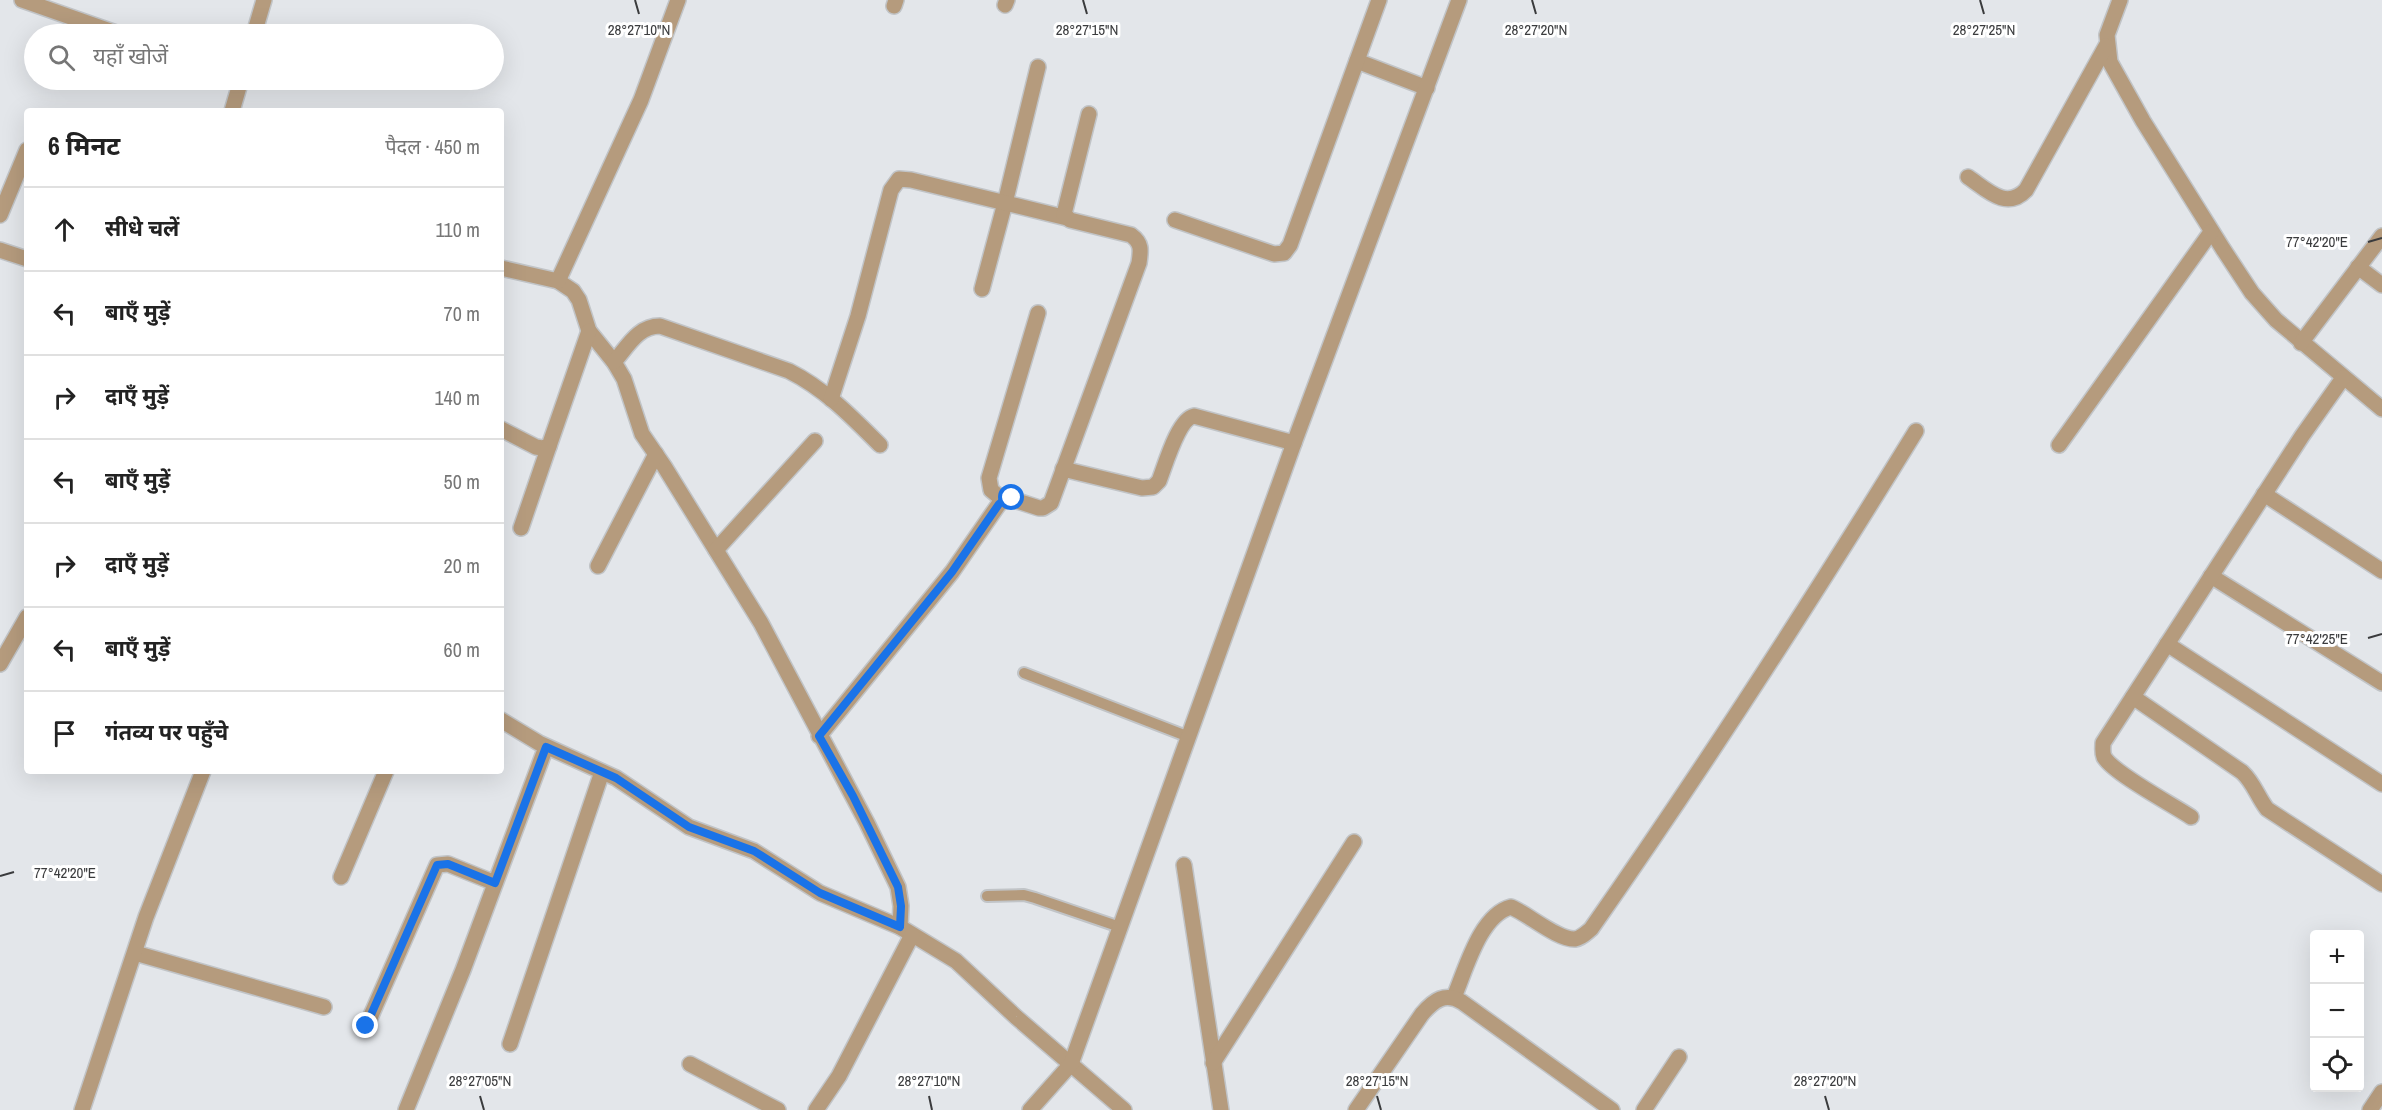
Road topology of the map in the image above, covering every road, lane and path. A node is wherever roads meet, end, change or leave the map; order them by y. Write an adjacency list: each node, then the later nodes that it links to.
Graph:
1 (22, 0): 7 (street)
2 (264, 0): 8 (street)
3 (678, 0): 28 (street)
4 (1379, 0): 10 (street)
5 (1460, 0): 12 (street)
6 (2120, 0): 9 (street)
7 (90, 24)
8 (257, 24)
9 (2106, 46): 17 (street); 22 (street)
10 (1357, 61): 12 (street); 21 (street)
11 (1038, 67): 18 (street)
12 (1427, 88): 41 (street)
13 (236, 90): 14 (street)
14 (233, 108)
15 (1089, 114): 20 (street)
16 (24, 157): 19 (street)
17 (1968, 177)
18 (1005, 203): 20 (street); 30 (street); 36 (street)
19 (0, 216)
20 (1067, 218): 46 (street)
21 (1175, 220)
22 (2211, 232): 33 (street); 43 (street)
23 (2382, 236): 26 (street)
24 (0, 250): 25 (street)
25 (24, 258)
26 (2358, 267): 29 (street); 33 (street)
27 (504, 269): 28 (street)
28 (558, 281): 32 (street)
29 (2382, 285)
30 (982, 290)
31 (1038, 313): 48 (street)
32 (590, 331): 34 (street); 44 (street)
33 (2301, 343): 35 (street)
34 (615, 362): 36 (street); 45 (street)
35 (2343, 378): 37 (street); 47 (street)
36 (831, 399): 42 (street)
37 (2382, 409)
38 (504, 431): 44 (street)
39 (1916, 431): 78 (street)
40 (815, 441): 50 (street)
41 (1294, 443): 46 (street); 62 (street)
42 (880, 445)
43 (2059, 445)
44 (549, 446): 49 (street)
45 (656, 454): 50 (street); 51 (street)
46 (1063, 469): 48 (street)
47 (2264, 494): 52 (street); 53 (street)
48 (1004, 500): 61 (street)
49 (521, 528)
50 (716, 550): 61 (street)
51 (598, 566)
52 (2382, 571)
53 (2211, 576): 55 (street); 58 (street)
54 (24, 622): 56 (street)
55 (2167, 644): 59 (street); 67 (street)
56 (0, 664)
57 (1024, 673): 62 (lane)
58 (2382, 683)
59 (2133, 697): 68 (street); 73 (street)
60 (504, 722): 63 (street)
61 (819, 736): 76 (street)
62 (1189, 737): 75 (street)
63 (546, 747): 64 (street); 72 (street)
64 (602, 772): 76 (street); 81 (street)
65 (202, 774): 77 (street)
66 (385, 774): 71 (street)
67 (2382, 784)
68 (2191, 817)
69 (1354, 842): 83 (street)
70 (1184, 865): 83 (street)
71 (341, 877)
72 (495, 883): 80 (street); 88 (street)
73 (2382, 884)
74 (987, 896): 75 (lane)
75 (1120, 927): 85 (street)
76 (906, 931): 85 (street); 90 (street)
77 (135, 953): 79 (street); 87 (street)
78 (1454, 997): 94 (street); 95 (street)
79 (324, 1007)
80 (366, 1026)
81 (510, 1044)
82 (1679, 1057): 96 (street)
83 (1213, 1063): 93 (street)
84 (690, 1064): 89 (street)
85 (1071, 1064): 91 (street); 92 (street)
86 (2382, 1092): 97 (street)
87 (82, 1110)
88 (406, 1110)
89 (778, 1110)
90 (816, 1110)
91 (1030, 1110)
92 (1124, 1110)
93 (1221, 1110)
94 (1356, 1110)
95 (1612, 1110)
96 (1644, 1110)
97 (2370, 1110)

